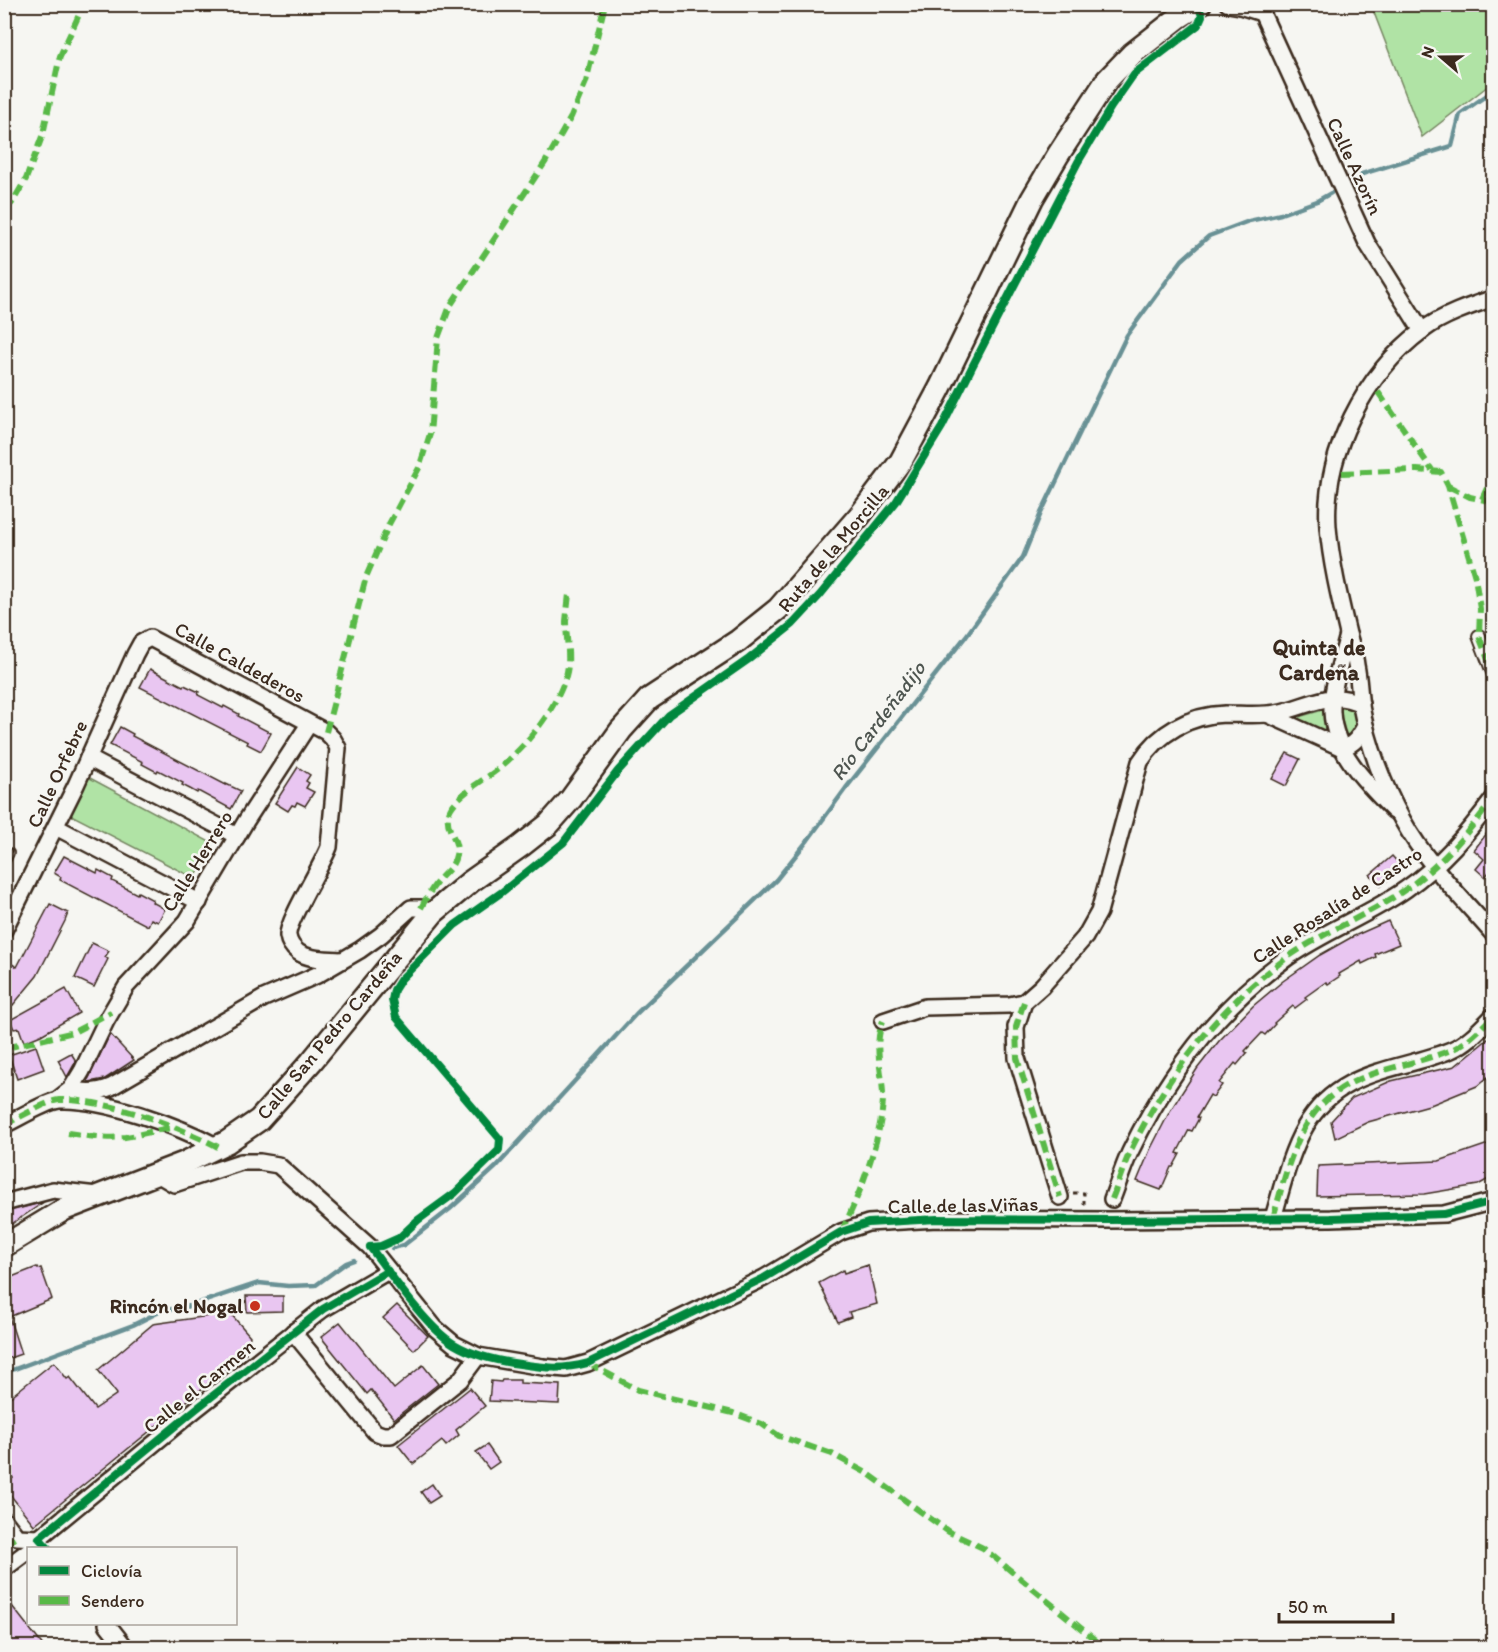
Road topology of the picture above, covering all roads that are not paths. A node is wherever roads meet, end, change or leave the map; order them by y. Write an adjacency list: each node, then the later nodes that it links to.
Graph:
1 (1228, 4): 3 (street, Calle Azorín)
2 (1203, 5): 25 (main road, Calle San Pedro Cardeña)
3 (1255, 7): 5 (street, Calle Azorín)
4 (1494, 298): 5 (street)
5 (1422, 331): 6 (street)
6 (1348, 633): 10 (street); 11 (street)
7 (1479, 636): 9 (street)
8 (150, 638): 13 (street, Calle Caldederos); 16 (street, Calle Orfebre)
9 (1494, 675)
10 (1334, 697): 11 (street); 12 (street); 15 (street)
11 (1360, 704): 14 (street)
12 (1269, 715): 15 (street); 29 (street)
13 (309, 724): 20 (street, Calle Herrero); 28 (street, Calle Caldederos)
14 (1365, 726): 15 (street); 18 (street)
15 (1341, 748): 18 (street)
16 (88, 758): 19 (street, Calle Orfebre); 20 (street)
17 (1494, 798): 23 (street, Calle Rosalía de Castro)
18 (1402, 820): 23 (street)
19 (56, 827): 24 (street); 26 (street, Calle Orfebre)
20 (237, 836): 24 (street, Calle Herrero)
21 (9, 853): 22 (lane)
22 (4, 863)
23 (1435, 868): 27 (street); 39 (street, Calle Rosalía de Castro)
24 (199, 902): 32 (street, Calle Herrero)
25 (440, 907): 28 (street); 35 (main road, Calle San Pedro Cardeña)
26 (4, 930)
27 (1494, 934)
28 (340, 960): 32 (street)
29 (1024, 1002): 31 (street); 38 (street)
30 (1494, 1015): 42 (street)
31 (883, 1021)
32 (71, 1089): 33 (street)
33 (57, 1100): 34 (street); 35 (street)
34 (4, 1125)
35 (218, 1147): 36 (main road, Calle San Pedro Cardeña)
36 (157, 1174): 37 (main road, Calle San Pedro Cardeña); 44 (street, Calle de las Viñas)
37 (97, 1196): 41 (street); 43 (main road, Calle San Pedro Cardeña)
38 (1060, 1197)
39 (1112, 1199)
40 (1494, 1201): 42 (street, Calle de las Viñas)
41 (4, 1203)
42 (1273, 1218): 46 (street, Calle de las Viñas)
43 (4, 1246)
44 (388, 1271): 45 (street, Calle el Carmen); 46 (street, Calle de las Viñas)
45 (293, 1332): 46 (street); 48 (street, Calle el Carmen)
46 (478, 1356)
47 (4, 1520): 48 (street)
48 (40, 1544)
49 (27, 1552): 50 (street)
50 (4, 1569)
51 (109, 1625): 52 (street)
52 (126, 1647)

